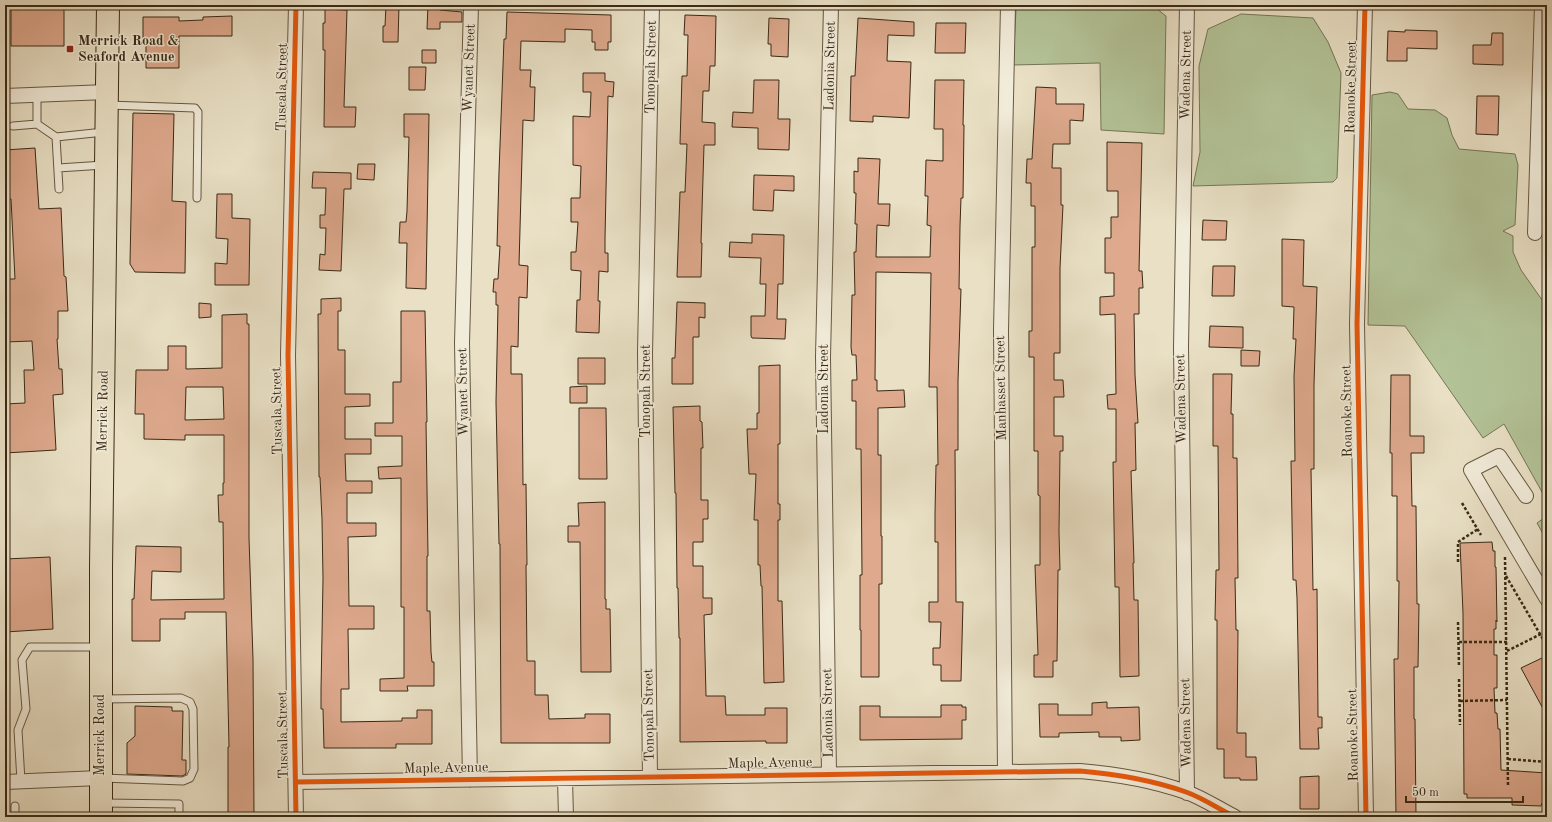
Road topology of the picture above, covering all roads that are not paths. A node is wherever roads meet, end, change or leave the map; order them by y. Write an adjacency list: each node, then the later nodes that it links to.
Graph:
1 (108, 5): 12 (main road, Merrick Road)
2 (296, 5): 34 (street, Tuscala Street)
3 (471, 5): 31 (street, Wyanet Street)
4 (652, 5): 28 (street, Tonopah Street)
5 (832, 5): 27 (street, Ladonia Street)
6 (1008, 5): 26 (street, Manhasset Street)
7 (1187, 5): 35 (street, Wadena Street)
8 (1365, 5): 43 (street, Roanoke Street)
9 (1542, 5): 21 (street)
10 (37, 95): 11 (street); 12 (street); 13 (lane)
11 (5, 96)
12 (107, 98): 15 (main road, Merrick Road); 20 (lane)
13 (38, 124): 14 (lane); 16 (lane)
14 (13, 126)
15 (107, 131): 16 (lane); 17 (main road, Merrick Road)
16 (56, 137): 18 (lane)
17 (106, 165): 18 (lane); 24 (main road, Merrick Road)
18 (58, 168): 19 (lane)
19 (59, 189)
20 (197, 198)
21 (1535, 233)
22 (1526, 496): 23 (street)
23 (1547, 599)
24 (100, 647): 25 (main road, Merrick Road); 32 (lane)
25 (100, 699): 29 (main road, Merrick Road); 29 (lane)
26 (1005, 772): 27 (street, Maple Avenue); 35 (street, Maple Avenue)
27 (829, 774): 28 (street, Maple Avenue)
28 (650, 777): 30 (street, Maple Avenue)
29 (100, 778): 32 (street); 37 (main road, Merrick Road)
30 (565, 779): 31 (street, Maple Avenue); 41 (street)
31 (470, 780): 34 (street, Maple Avenue)
32 (21, 781): 33 (street)
33 (5, 782)
34 (296, 782): 40 (street, Tuscala Street)
35 (1187, 793): 42 (street, Maple Avenue)
36 (15, 806): 38 (lane)
37 (101, 810): 39 (lane)
38 (15, 817)
39 (179, 817)
40 (296, 817)
41 (566, 817)
42 (1235, 817)
43 (1366, 817)

